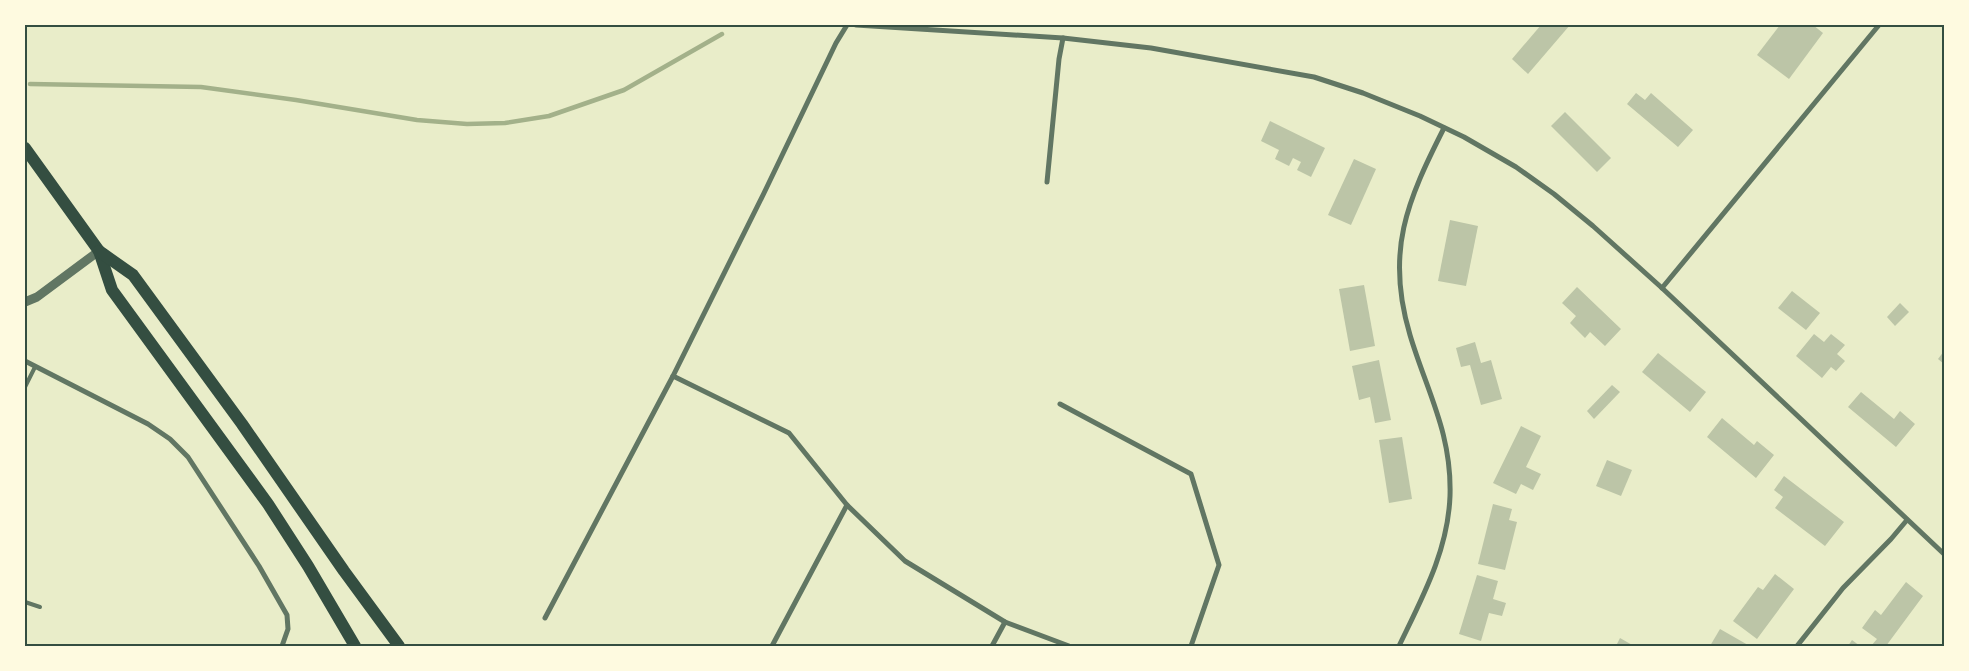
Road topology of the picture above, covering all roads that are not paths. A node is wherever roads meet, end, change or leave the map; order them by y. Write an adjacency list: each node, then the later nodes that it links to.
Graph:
1 (847, 25): 13 (street)
2 (856, 25): 4 (street)
3 (1879, 25): 9 (street)
4 (1063, 38): 5 (street); 7 (street)
5 (1444, 128): 9 (street); 30 (street)
6 (25, 148): 8 (main road)
7 (1047, 182)
8 (99, 251): 10 (street); 24 (main road); 25 (main road)
9 (1662, 288): 17 (street)
10 (25, 302)
11 (25, 361): 12 (street)
12 (34, 367): 14 (lane); 23 (street)
13 (673, 376): 16 (street); 21 (street)
14 (25, 387)
15 (1060, 404): 29 (street)
16 (847, 505): 22 (street); 26 (street)
17 (1907, 520): 18 (street); 31 (street)
18 (1944, 554)
19 (25, 602): 20 (lane)
20 (40, 607)
21 (545, 618)
22 (1005, 622): 27 (street); 28 (street)
23 (282, 646)
24 (355, 646)
25 (399, 646)
26 (772, 646)
27 (992, 646)
28 (1069, 646)
29 (1191, 646)
30 (1399, 646)
31 (1797, 646)

